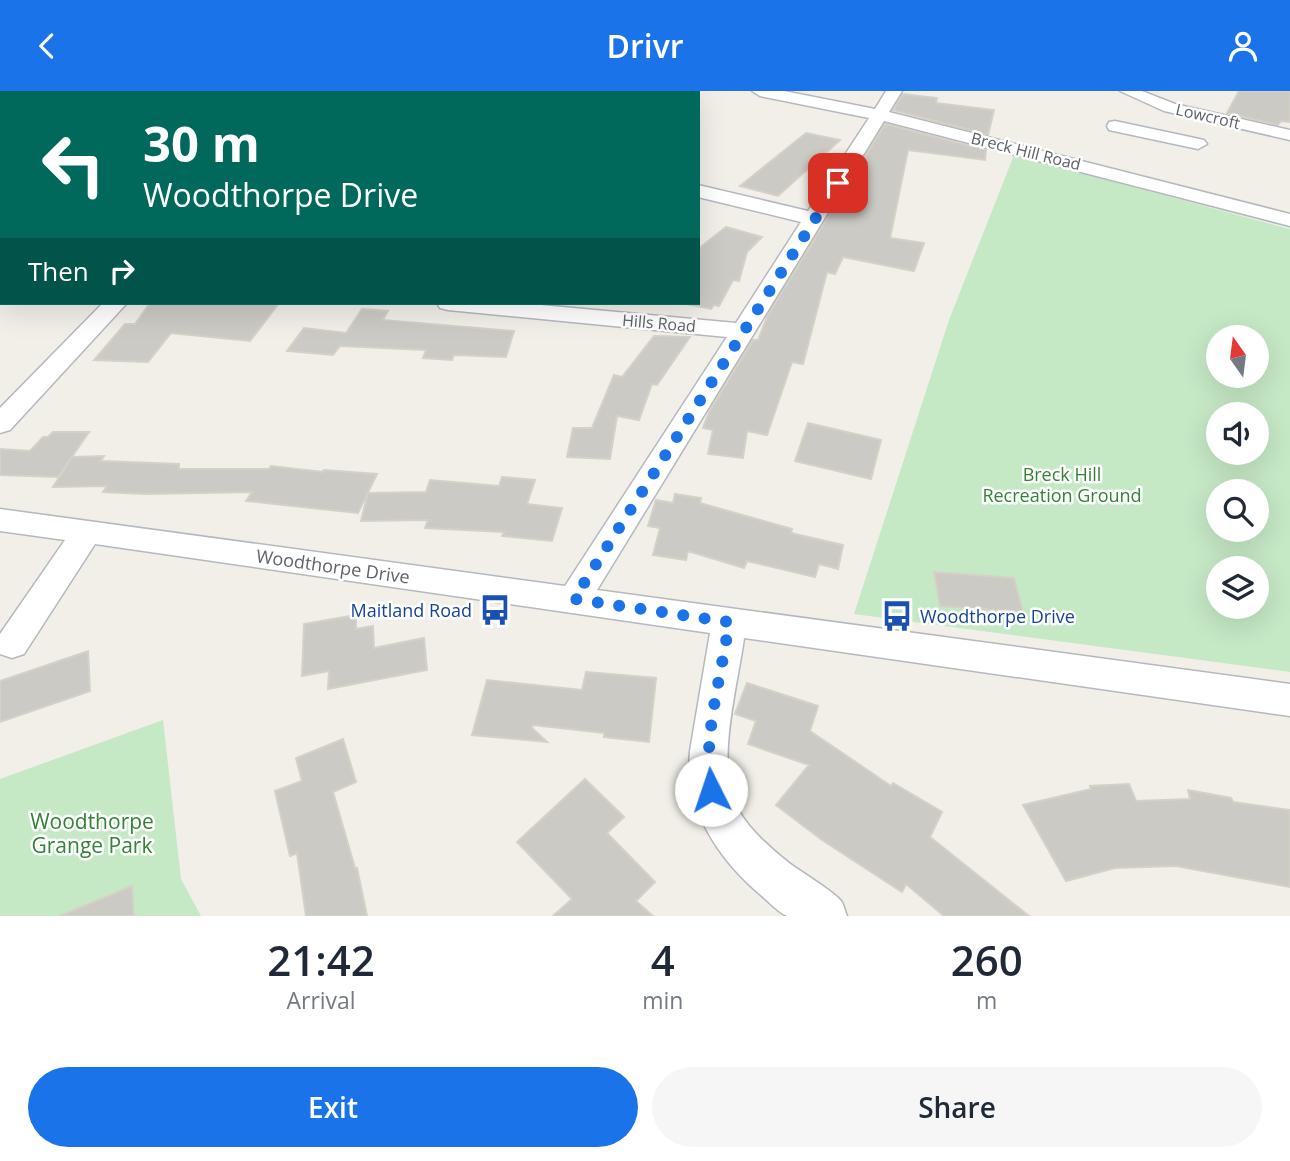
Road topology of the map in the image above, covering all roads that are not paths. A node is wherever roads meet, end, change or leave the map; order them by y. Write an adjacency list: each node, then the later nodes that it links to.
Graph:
1 (760, 91): 4 (street, Breck Hill Road)
2 (894, 91): 4 (street)
3 (1128, 91): 5 (street, Lowcroft)
4 (880, 114): 9 (street); 10 (street, Breck Hill Road)
5 (1218, 118): 6 (street); 7 (street, Lowcroft)
6 (1115, 126)
7 (1290, 135)
8 (700, 191): 9 (street)
9 (815, 219): 13 (street)
10 (1290, 220)
11 (114, 305): 14 (street)
12 (469, 305): 13 (street, Hills Road)
13 (744, 331): 17 (street)
14 (0, 424)
15 (0, 520): 16 (street, Woodthorpe Drive)
16 (86, 533): 17 (street, Woodthorpe Drive); 19 (street)
17 (574, 599): 18 (street, Woodthorpe Drive)
18 (729, 622): 20 (street, Woodthorpe Drive); 21 (street)
19 (18, 642)
20 (1290, 701)
21 (825, 916)

